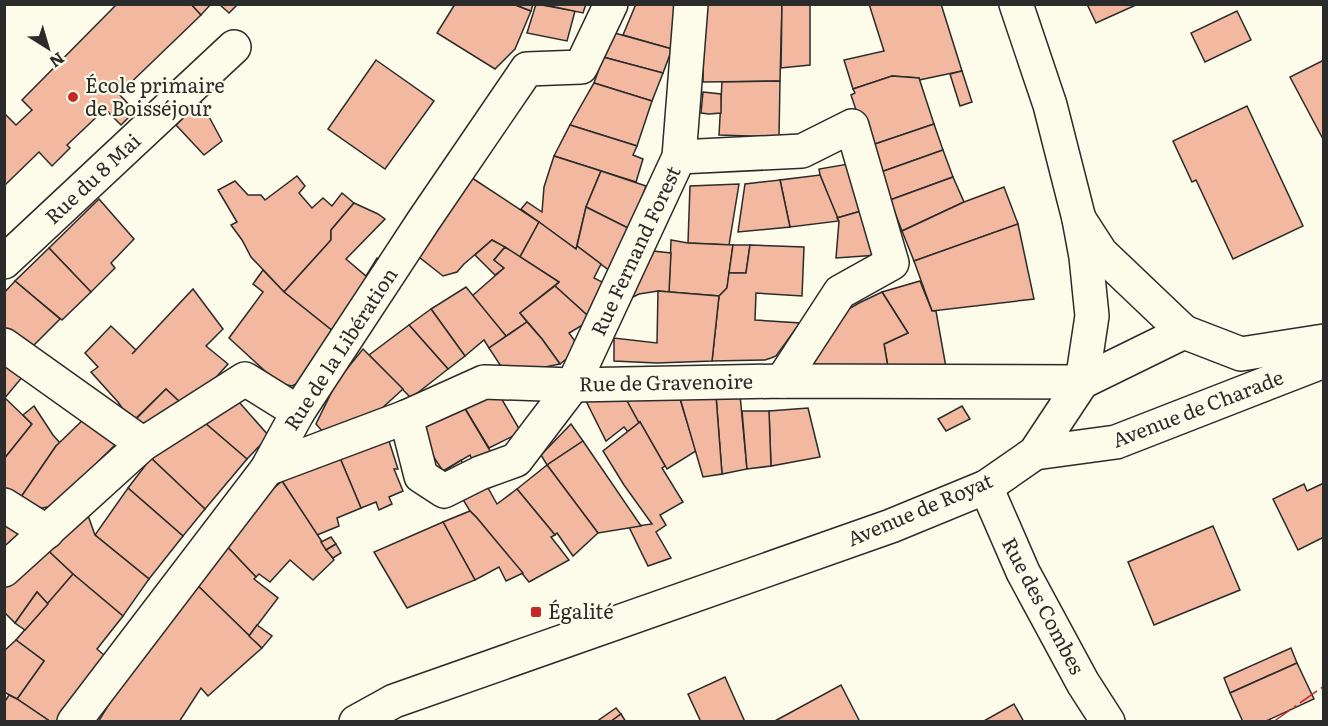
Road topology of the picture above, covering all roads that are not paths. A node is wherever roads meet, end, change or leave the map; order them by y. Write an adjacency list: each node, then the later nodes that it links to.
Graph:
1 (611, 4): 15 (street, Rue de la Libération)
2 (691, 4): 5 (street, Rue Fernand Forest)
3 (1016, 4): 6 (street, Avenue de Royat)
4 (234, 46): 7 (street, Rue du 8 Mai)
5 (680, 157): 12 (street); 14 (street, Rue Fernand Forest)
6 (1079, 219): 8 (street, Avenue de Charade); 13 (street, Avenue de Royat)
7 (4, 262)
8 (1184, 332): 9 (street, Avenue de Charade); 13 (street)
9 (1323, 341)
10 (4, 345): 17 (street)
11 (1323, 361): 18 (street, Avenue de Charade)
12 (782, 381): 13 (street, Rue de Gravenoire); 14 (street, Rue de Gravenoire)
13 (1082, 382): 18 (street, Avenue de Royat)
14 (573, 385): 16 (street, Rue de Gravenoire); 16 (street, Rue Fernand Forest)
15 (298, 412): 17 (street); 19 (street, Rue de la Libération)
16 (406, 417): 19 (street, Rue de Gravenoire)
17 (143, 444): 22 (street)
18 (1035, 453): 20 (street, Avenue de Royat)
19 (267, 469): 24 (street, Rue de la Libération)
20 (986, 486): 25 (street, Avenue de Royat); 26 (street, Rue des Combes)
21 (4, 505): 22 (street)
22 (47, 532): 23 (street)
23 (4, 570)
24 (74, 722)
25 (356, 722)
26 (1108, 722)

